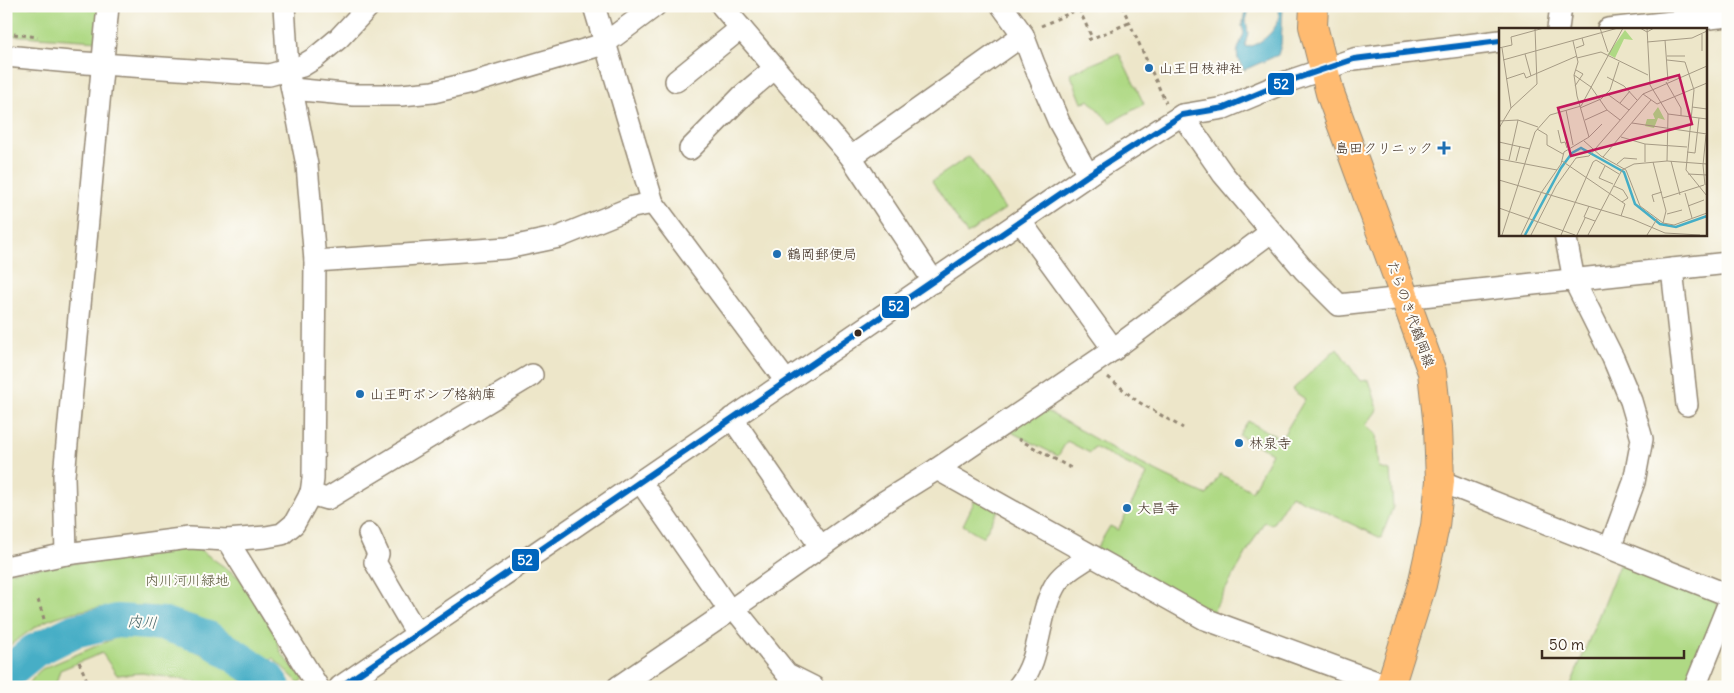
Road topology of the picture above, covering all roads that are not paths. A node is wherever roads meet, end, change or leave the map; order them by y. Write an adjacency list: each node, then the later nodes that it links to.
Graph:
1 (108, 6): 18 (street)
2 (284, 6): 21 (street)
3 (369, 6): 21 (street)
4 (594, 6): 16 (street)
5 (655, 6): 16 (street)
6 (722, 6): 11 (street)
7 (1002, 6): 14 (street)
8 (1314, 6): 20 (main road, たらのき代鶴岡線)
9 (1561, 6): 12 (street)
10 (1728, 16): 13 (street)
11 (741, 28): 19 (street); 22 (street)
12 (1558, 28)
13 (1617, 28)
14 (1031, 31): 25 (street); 26 (street)
15 (1499, 40): 20 (street)
16 (604, 44): 21 (street); 27 (street)
17 (6, 56): 18 (street)
18 (101, 64): 21 (street); 51 (street)
19 (774, 68): 24 (street); 25 (street)
20 (1323, 69): 23 (street); 36 (main road, たらのき代鶴岡線)
21 (290, 79): 31 (street)
22 (676, 80)
23 (1182, 115): 26 (street); 29 (street)
24 (690, 149)
25 (851, 157): 35 (street)
26 (1088, 175): 28 (street)
27 (654, 203): 31 (street); 39 (street)
28 (1021, 222): 35 (street); 37 (street)
29 (1271, 232): 36 (street); 37 (street)
30 (1565, 235): 34 (street)
31 (315, 261): 45 (street)
32 (1728, 263): 33 (street)
33 (1672, 269): 34 (street); 40 (street)
34 (1574, 280): 36 (street); 49 (street)
35 (934, 282): 39 (street)
36 (1406, 299): 44 (main road, たらのき代鶴岡線)
37 (1114, 350): 42 (street)
38 (532, 375): 45 (street)
39 (786, 381): 41 (street)
40 (1687, 405)
41 (732, 418): 43 (street); 48 (street)
42 (937, 470): 48 (street); 50 (street)
43 (640, 481): 55 (street); 56 (street)
44 (1440, 481): 49 (street); 63 (main road, たらのき代鶴岡線)
45 (310, 494): 47 (street)
46 (369, 534): 56 (street)
47 (227, 540): 51 (street); 58 (street)
48 (820, 546): 55 (street)
49 (1610, 548): 53 (street)
50 (1084, 552): 62 (street); 63 (street)
51 (66, 554): 52 (street)
52 (6, 567)
53 (1728, 595)
54 (1728, 605): 64 (street)
55 (732, 610): 57 (street); 61 (street)
56 (417, 634): 59 (street)
57 (641, 681): 60 (street)
58 (318, 687)
59 (340, 687)
60 (618, 687)
61 (813, 687)
62 (1018, 687)
63 (1390, 687)
64 (1695, 687)

